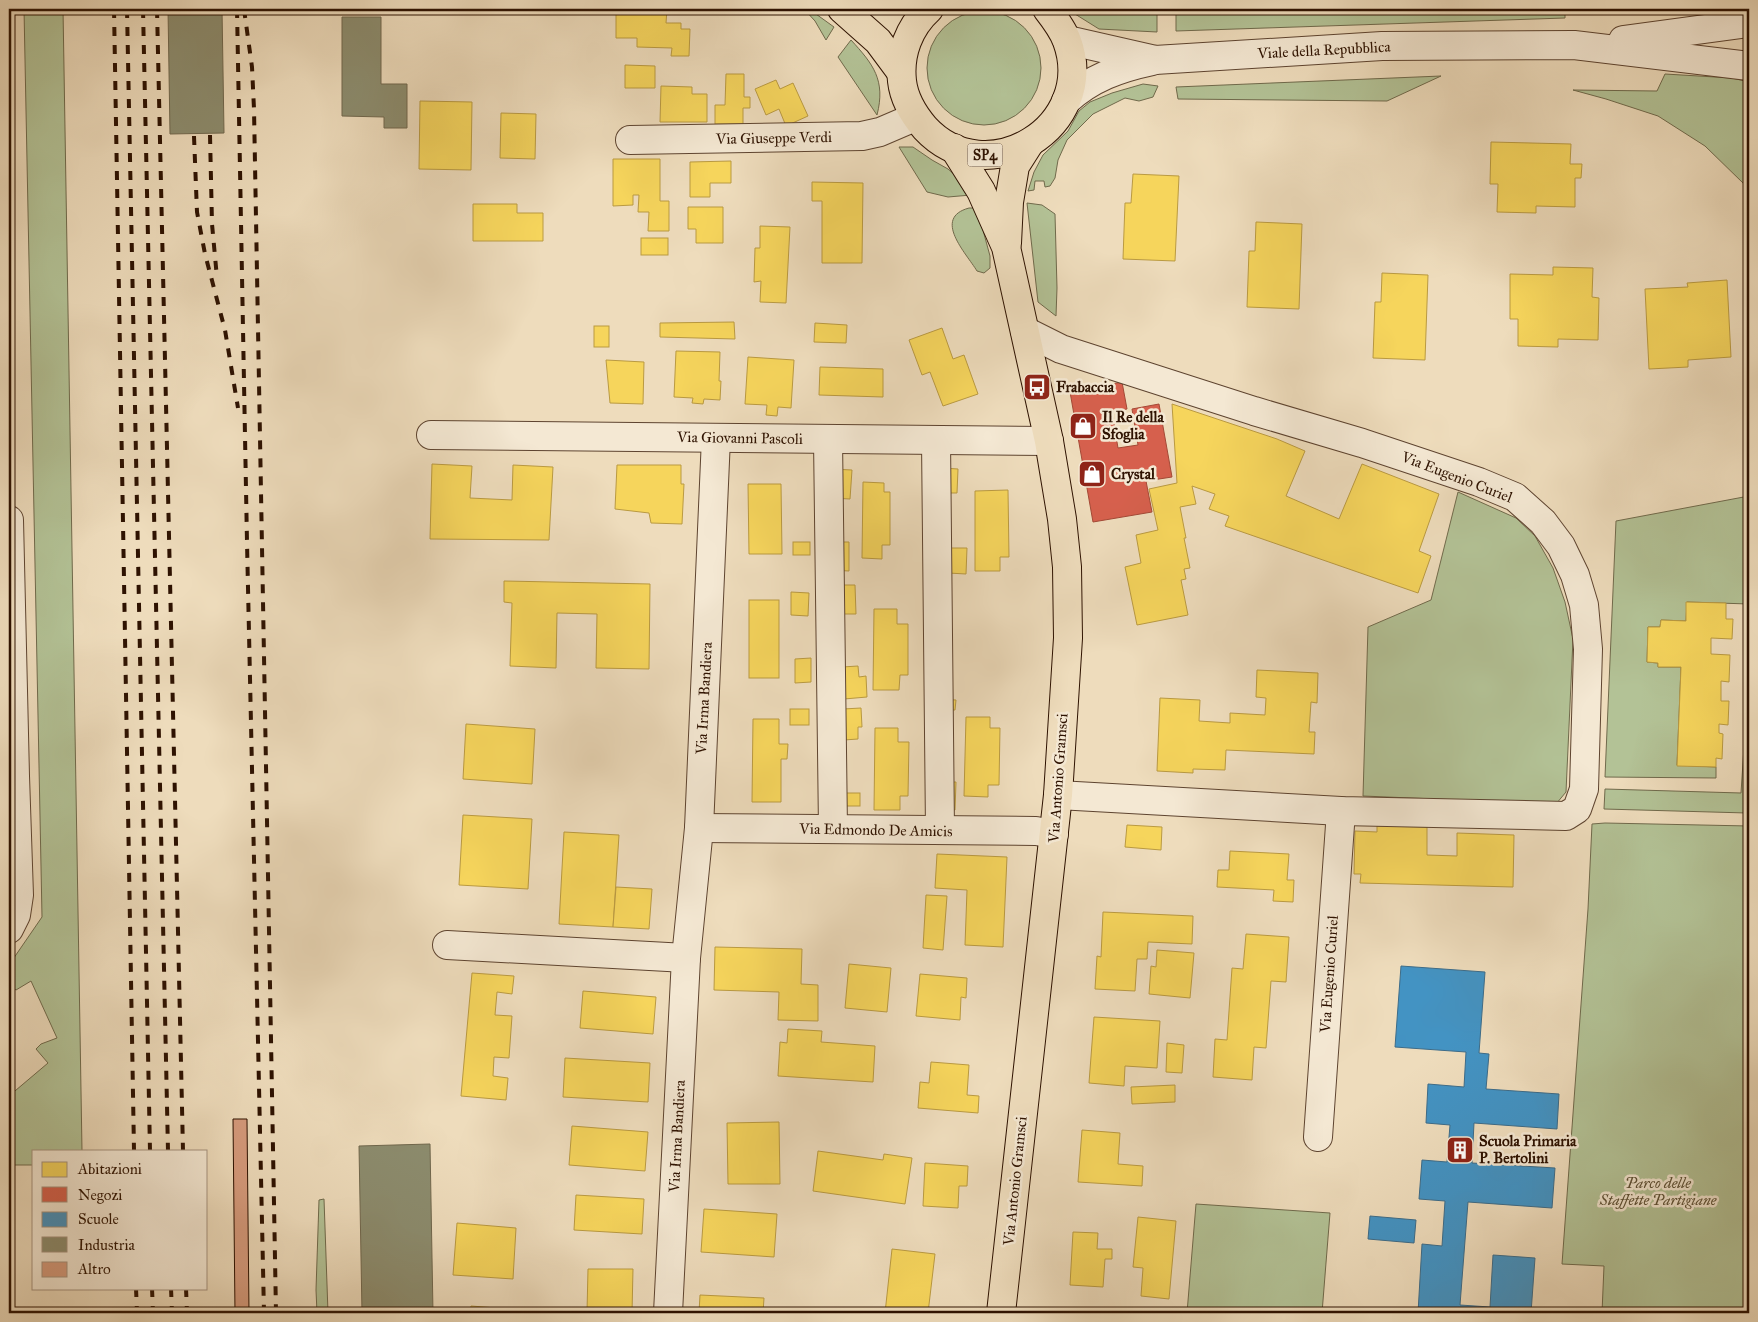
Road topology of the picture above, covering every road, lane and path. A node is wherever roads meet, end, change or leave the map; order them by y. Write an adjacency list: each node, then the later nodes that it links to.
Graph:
1 (842, 9): 9 (main road)
2 (929, 9): 9 (main road, SP4)
3 (1046, 9): 5 (main road, SP4)
4 (1749, 23): 6 (street, Viale della Repubblica)
5 (1067, 40): 7 (street, Viale della Repubblica); 10 (main road, SP4)
6 (1584, 45): 7 (street, Viale della Repubblica); 8 (street, Viale della Repubblica)
7 (1155, 60): 10 (street)
8 (1749, 66)
9 (901, 72): 11 (main road, SP4)
10 (1066, 101): 13 (main road, SP4)
11 (915, 117): 12 (street, Via Giuseppe Verdi); 14 (main road, SP4)
12 (630, 140)
13 (1029, 144): 14 (main road, SP4); 15 (main road, Via Antonio Gramsci)
14 (954, 148): 15 (main road, Via Antonio Gramsci)
15 (1006, 247): 16 (main road, Via Antonio Gramsci)
16 (1026, 331): 21 (main road, Via Antonio Gramsci); 25 (street, Via Eugenio Curiel)
17 (431, 435): 18 (street, Via Giovanni Pascoli)
18 (716, 438): 19 (street, Via Giovanni Pascoli); 26 (street, Via Irma Bandiera)
19 (828, 439): 20 (street, Via Giovanni Pascoli); 27 (street)
20 (936, 440): 21 (street, Via Giovanni Pascoli); 28 (street)
21 (1049, 441): 24 (main road, Via Antonio Gramsci)
22 (9, 520): 23 (street)
23 (12, 776): 30 (street)
24 (1058, 796): 25 (street, Via Eugenio Curiel); 29 (main road, Via Antonio Gramsci)
25 (1341, 811): 33 (street, Via Eugenio Curiel)
26 (699, 828): 27 (street, Via Edmondo De Amicis); 32 (street, Via Irma Bandiera)
27 (833, 829): 28 (street, Via Edmondo De Amicis)
28 (940, 830): 29 (street, Via Edmondo De Amicis)
29 (1054, 834): 35 (main road, Via Antonio Gramsci)
30 (9, 930)
31 (446, 945): 32 (street)
32 (686, 958): 34 (street, Via Irma Bandiera)
33 (1318, 1137)
34 (668, 1313)
35 (1001, 1313)

